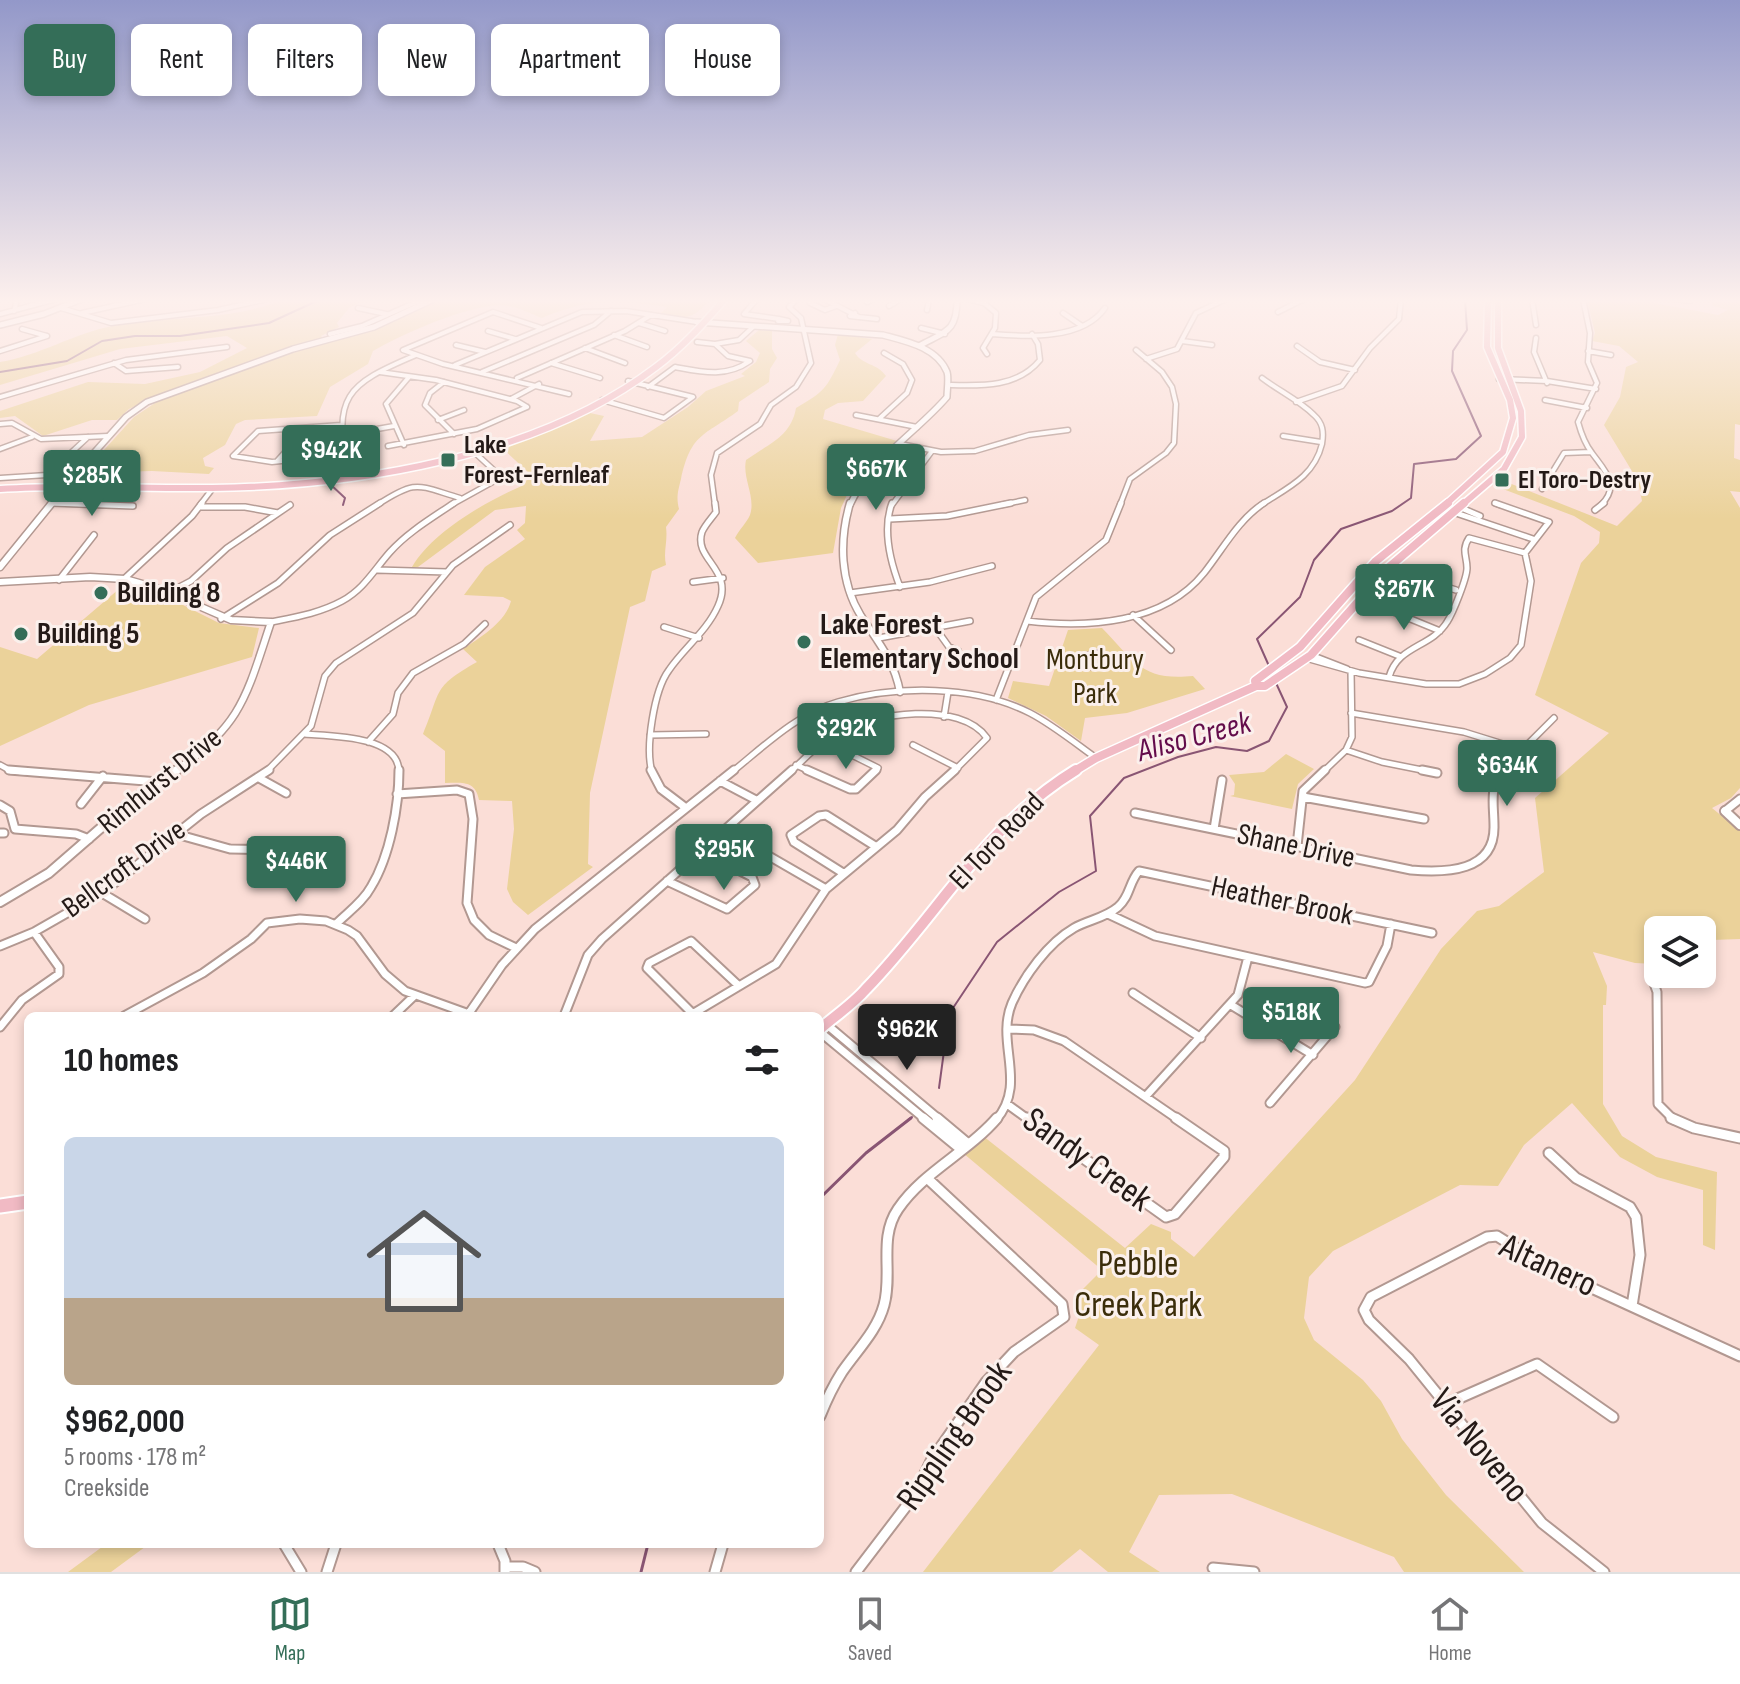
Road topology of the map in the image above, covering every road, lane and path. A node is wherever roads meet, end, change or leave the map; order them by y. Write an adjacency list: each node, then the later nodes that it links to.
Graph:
1 (83, 372): 36 (street)
2 (229, 372): 53 (street)
3 (379, 372): 47 (street)
4 (381, 372): 22 (street)
5 (484, 372): 23 (street)
6 (529, 372): 23 (street)
7 (582, 372): 24 (street)
8 (643, 372): 29 (main road)
9 (668, 372): 33 (street)
10 (702, 372): 11 (street)
11 (726, 372)
12 (805, 372): 98 (street)
13 (908, 372): 44 (street)
14 (949, 372): 32 (street)
15 (1029, 372): 32 (street)
16 (1160, 372): 111 (street)
17 (1353, 372): 40 (street)
18 (1497, 372): 26 (main road)
19 (1510, 372): 27 (main road, El Toro Road)
20 (1543, 372): 30 (street)
21 (1592, 372): 34 (street)
22 (409, 377): 28 (street); 48 (street)
23 (516, 378): 31 (street)
24 (600, 378)
25 (1262, 378): 40 (street)
26 (1499, 379): 27 (street); 126 (main road)
27 (1513, 379): 30 (street); 85 (main road, El Toro Road)
28 (444, 382): 37 (street); 45 (street)
29 (631, 382): 33 (street); 38 (main road); 68 (main road)
30 (1547, 382): 34 (street)
31 (539, 384): 35 (street); 37 (street)
32 (951, 385): 49 (street)
33 (648, 387): 38 (street)
34 (1595, 391): 41 (street)
35 (569, 394)
36 (0, 397)
37 (511, 399): 51 (street)
38 (602, 400): 63 (main road)
39 (1545, 400): 41 (street)
40 (1296, 402): 57 (street)
41 (1587, 408): 65 (street)
42 (464, 410): 45 (street)
43 (856, 415): 44 (street)
44 (880, 418): 49 (street)
45 (438, 420): 51 (street)
46 (0, 424): 55 (street)
47 (341, 425): 52 (street); 67 (street)
48 (394, 426): 52 (street); 59 (street)
49 (917, 427): 58 (street)
50 (1068, 430): 64 (street)
51 (454, 434): 59 (street)
52 (343, 435): 66 (street)
53 (108, 436): 56 (street); 71 (street)
54 (1283, 436): 57 (street)
55 (32, 437): 56 (street); 61 (street)
56 (88, 437): 70 (street)
57 (1321, 442): 108 (street)
58 (900, 444): 64 (street); 106 (street)
59 (404, 445): 60 (street)
60 (388, 446)
61 (0, 449)
62 (286, 451): 67 (street)
63 (473, 451): 69 (main road); 78 (street)
64 (932, 451): 88 (street)
65 (1591, 452): 77 (street); 86 (street)
66 (345, 454): 67 (street); 68 (street)
67 (277, 461)
68 (348, 474): 69 (street); 73 (main road); 74 (street)
69 (372, 474): 74 (main road)
70 (0, 478)
71 (68, 483): 72 (main road); 75 (main road); 76 (main road); 80 (street)
72 (196, 483): 73 (main road); 76 (main road)
73 (231, 483): 76 (main road)
74 (307, 483): 76 (main road)
75 (0, 486)
76 (213, 488): 84 (street)
77 (1542, 489)
78 (461, 498): 95 (street); 109 (street)
79 (1025, 500): 88 (street)
80 (52, 503): 83 (street); 94 (street)
81 (1495, 503): 91 (street)
82 (290, 505): 87 (street)
83 (133, 506)
84 (200, 507): 87 (street); 99 (street)
85 (1456, 510): 91 (street); 122 (main road, El Toro Road)
86 (1595, 510)
87 (278, 513): 105 (street)
88 (890, 519): 103 (street)
89 (510, 525): 96 (street, Bellcroft Drive)
90 (94, 535): 100 (street)
91 (1535, 538): 92 (street)
92 (1525, 553): 104 (street); 125 (street)
93 (992, 566): 103 (street)
94 (0, 567)
95 (377, 570): 96 (street); 112 (street)
96 (447, 572): 133 (street, Bellcroft Drive)
97 (1408, 575): 104 (street)
98 (723, 578): 102 (street); 117 (street)
99 (124, 579): 100 (street); 105 (street)
100 (59, 580): 101 (street)
101 (0, 582)
102 (693, 582)
103 (900, 587): 106 (street)
104 (1456, 590): 116 (street)
105 (168, 593): 109 (street)
106 (850, 593): 118 (street)
107 (1379, 606): 116 (street)
108 (1133, 615): 111 (street); 120 (street)
109 (221, 619): 112 (street)
110 (970, 621): 114 (street)
111 (1027, 621): 129 (street)
112 (271, 622): 150 (street, Rimhurst Drive)
113 (485, 624): 137 (street)
114 (934, 626): 118 (street); 121 (street)
115 (664, 627): 117 (street)
116 (1440, 631): 123 (street)
117 (699, 638): 135 (street)
118 (879, 638): 127 (street)
119 (1359, 640): 123 (street)
120 (1171, 650)
121 (958, 651)
122 (1309, 656): 124 (street); 126 (main road, El Toro Road)
123 (1399, 656): 125 (street)
124 (1351, 671): 125 (street); 130 (street)
125 (1389, 677)
126 (1260, 686): 141 (main road, El Toro Road)
127 (900, 692): 128 (street); 149 (street)
128 (948, 692): 129 (street); 131 (street)
129 (996, 700): 141 (street)
130 (1351, 713): 139 (street); 140 (street)
131 (944, 717): 136 (street); 144 (street)
132 (1554, 718): 140 (street)
133 (305, 734): 137 (street); 147 (street, Bellcroft Drive)
134 (706, 734): 135 (street)
135 (650, 735): 158 (street)
136 (824, 741): 143 (street); 143 (street)
137 (368, 742): 152 (street)
138 (913, 745): 144 (street)
139 (1346, 750): 145 (street); 153 (street)
140 (1522, 750): 168 (street, Shane Drive)
141 (1096, 758): 197 (main road, El Toro Road)
142 (0, 765): 146 (street)
143 (796, 765): 155 (street)
144 (958, 768): 167 (street)
145 (1437, 773)
146 (103, 776): 150 (street); 156 (street)
147 (259, 778): 151 (street); 165 (street, Bellcroft Drive)
148 (1222, 780): 163 (street)
149 (720, 781): 155 (street); 158 (street)
150 (158, 782): 166 (street, Rimhurst Drive)
151 (286, 793)
152 (397, 794): 178 (street); 183 (street)
153 (1303, 797): 161 (street); 168 (street)
154 (1740, 799): 159 (street)
155 (756, 800): 164 (street)
156 (81, 804)
157 (0, 805): 166 (street)
158 (686, 808): 183 (street)
159 (1725, 811): 162 (street)
160 (1135, 813): 163 (street, Shane Drive)
161 (1424, 819)
162 (1740, 825)
163 (1214, 829): 168 (street, Shane Drive)
164 (724, 830): 170 (street); 173 (street)
165 (176, 834): 169 (street); 174 (street, Bellcroft Drive)
166 (89, 839): 175 (street, Rimhurst Drive)
167 (875, 846): 171 (street); 171 (street)
168 (1297, 846)
169 (286, 850)
170 (701, 851): 172 (street); 172 (street)
171 (843, 873): 173 (street)
172 (667, 881): 194 (street)
173 (826, 889): 185 (street)
174 (102, 893): 177 (street); 180 (street, Bellcroft Drive)
175 (0, 902)
176 (1108, 914): 179 (street, Heather Brook); 184 (street); 200 (street)
177 (145, 919)
178 (336, 924): 188 (street); 190 (street)
179 (1391, 924): 181 (street, Heather Brook); 184 (street)
180 (34, 932): 182 (street, Bellcroft Drive); 198 (street)
181 (1432, 933)
182 (0, 946)
183 (516, 948): 193 (street)
184 (1248, 957): 189 (street)
185 (739, 986): 195 (street); 196 (street)
186 (1656, 988): 207 (street)
187 (1133, 993): 202 (street)
188 (414, 996): 191 (street); 192 (street)
189 (1231, 1005): 202 (street); 203 (street)
190 (131, 1012)
191 (397, 1012)
192 (459, 1012)
193 (470, 1012)
194 (566, 1012)
195 (687, 1012)
196 (695, 1012)
197 (824, 1026)
198 (0, 1027)
199 (1335, 1027): 203 (street)
200 (1009, 1029): 204 (street); 206 (street)
201 (824, 1030): 208 (street)
202 (1201, 1038): 204 (street)
203 (1313, 1055): 205 (street)
204 (1146, 1096): 206 (street, Sandy Creek)
205 (1270, 1103)
206 (1007, 1104): 208 (street)
207 (1740, 1138)
208 (965, 1147): 210 (street)
209 (1549, 1153): 213 (street)
210 (928, 1179): 217 (street); 229 (street, Rippling Brook)
211 (24, 1203): 212 (main road)
212 (0, 1206)
213 (1632, 1306): 214 (street, Altanero); 215 (street, Altanero)
214 (1364, 1310): 216 (street, Via Noveno)
215 (1740, 1356)
216 (1446, 1404): 218 (street); 231 (street, Via Noveno)
217 (824, 1408)
218 (1613, 1417)
219 (286, 1548): 225 (street)
220 (335, 1548): 226 (street)
221 (499, 1548): 224 (street)
222 (722, 1548): 228 (street)
223 (1213, 1568): 230 (street)
224 (505, 1570): 227 (street)
225 (301, 1572)
226 (327, 1572)
227 (535, 1572)
228 (715, 1572)
229 (856, 1572)
230 (1254, 1572)
231 (1604, 1572)

